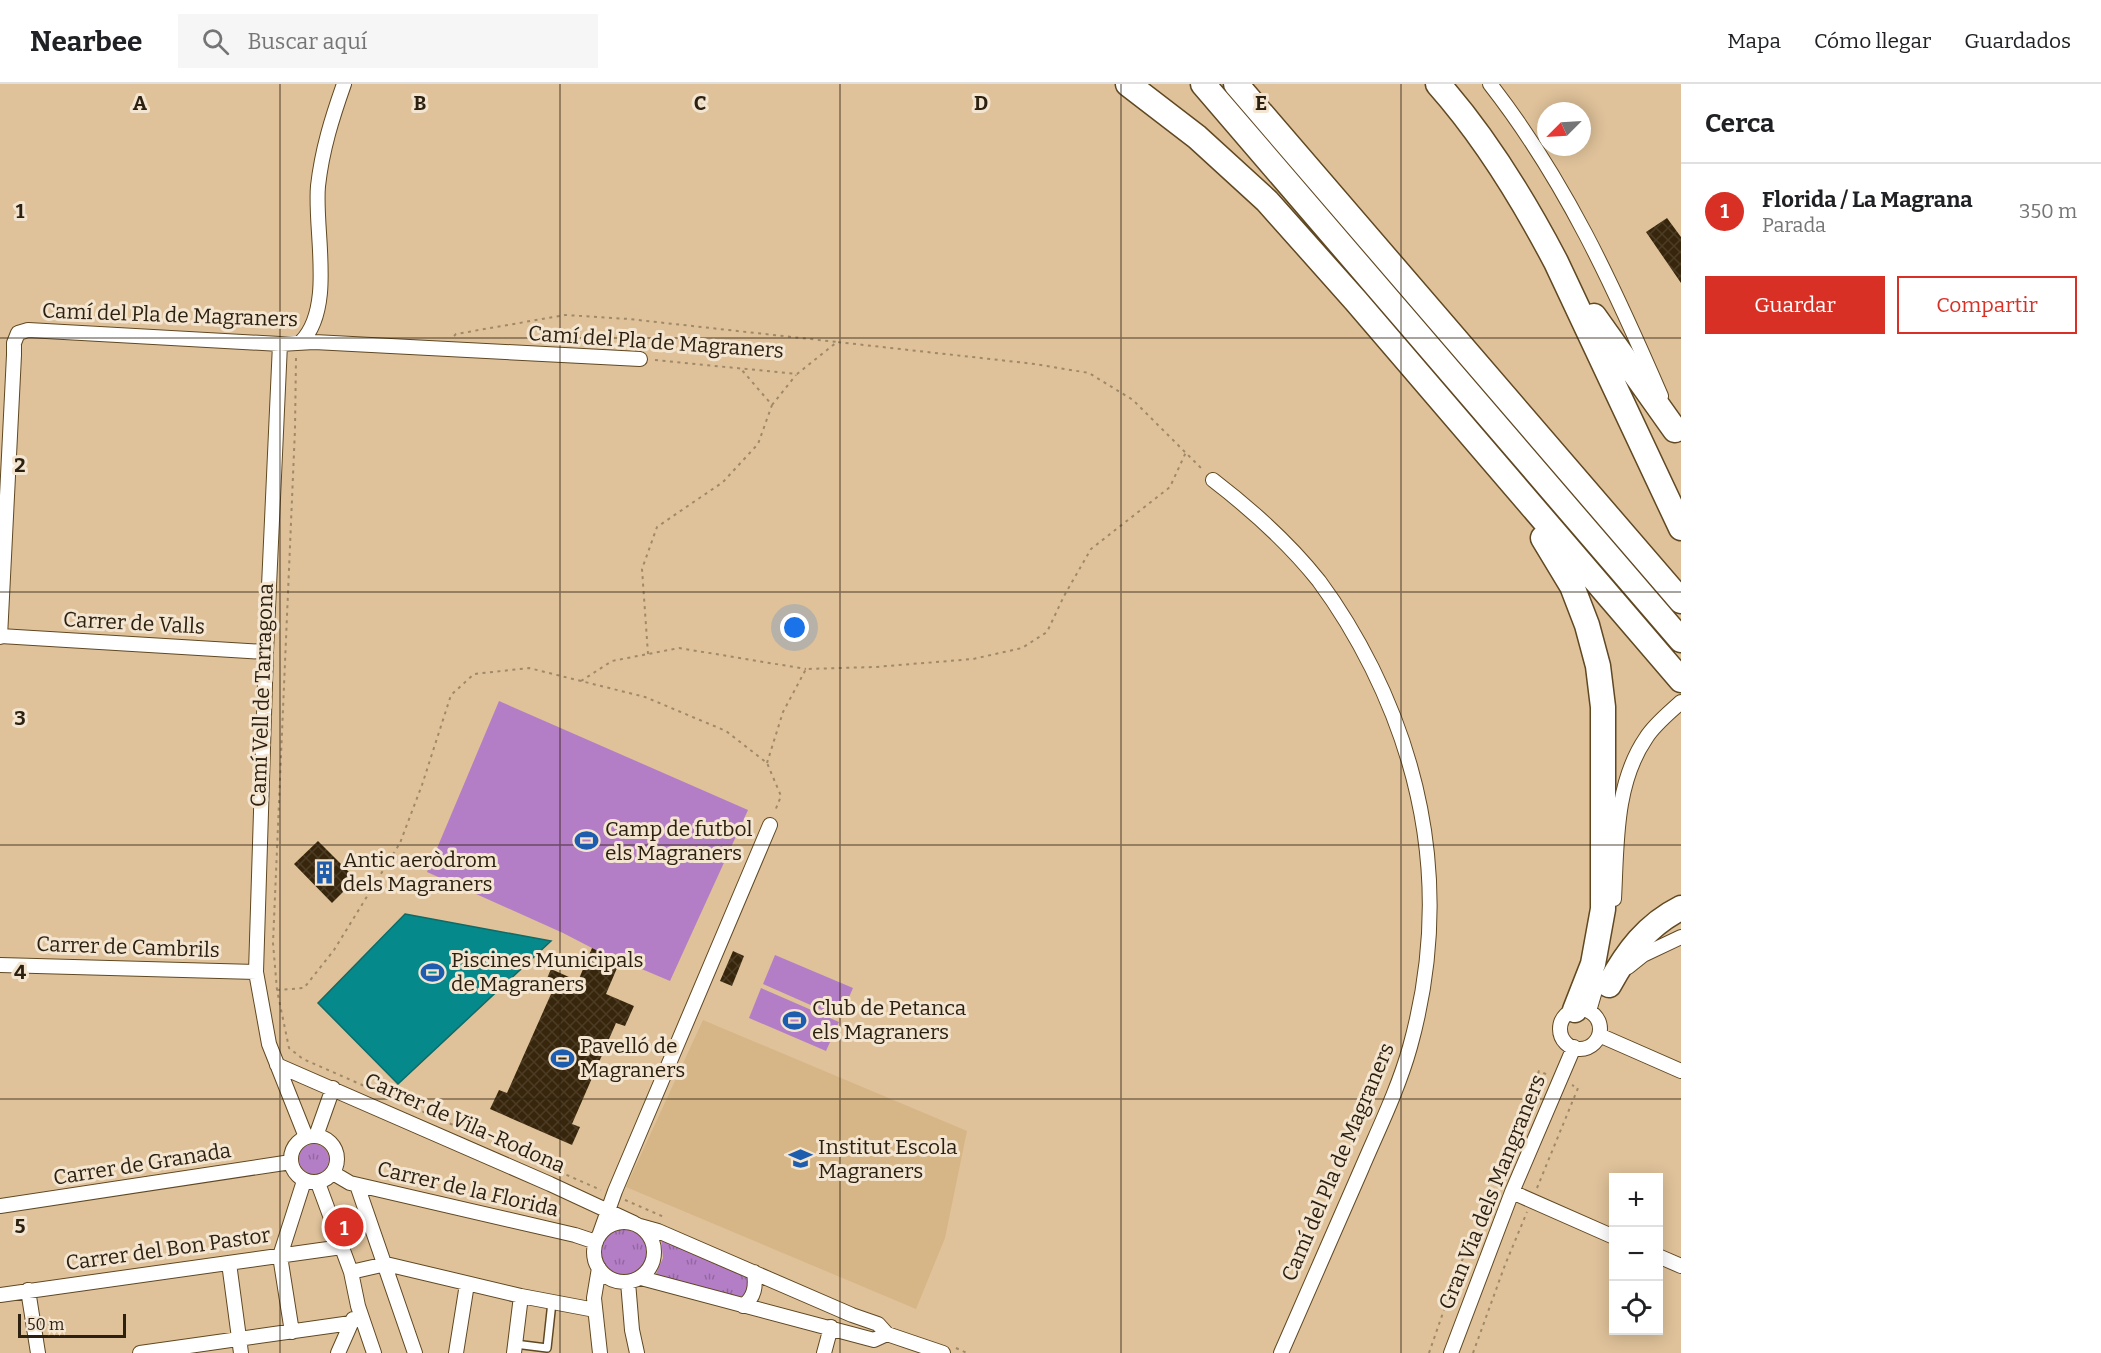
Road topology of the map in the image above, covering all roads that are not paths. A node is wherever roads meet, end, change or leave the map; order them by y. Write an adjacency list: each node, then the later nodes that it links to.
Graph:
1 (344, 84): 8 (street)
2 (1128, 84): 11 (highway)
3 (1203, 84): 17 (highway)
4 (1236, 84): 15 (highway)
5 (1438, 84): 7 (highway)
6 (1490, 84): 12 (street)
7 (1556, 262): 12 (highway); 14 (highway)
8 (298, 342): 9 (street, Camí del Pla de Magraners); 10 (street, Camí del Pla de Magraners)
9 (280, 344): 16 (street, Camí del Pla de Magraners); 18 (street, Camí Vell de Tarragona)
10 (640, 358)
11 (1420, 377): 19 (highway); 27 (highway)
12 (1678, 436)
13 (1213, 480): 79 (street, Camí del Pla de Magraners)
14 (1681, 528)
15 (1681, 601)
16 (0, 637): 18 (street, Carrer de Valls)
17 (1681, 640)
18 (266, 652): 25 (street, Camí Vell de Tarragona)
19 (1681, 680)
20 (1679, 704): 27 (street)
21 (770, 825): 40 (street)
22 (1681, 908): 26 (highway)
23 (1681, 938): 26 (street)
24 (0, 965): 25 (street, Carrer de Cambrils)
25 (256, 972): 30 (street, Camí Vell de Tarragona)
26 (1609, 985): 27 (street)
27 (1587, 1013): 28 (street); 29 (street)
28 (1599, 1035): 29 (street); 31 (street)
29 (1574, 1047): 38 (street, Gran Via dels Mangraners)
30 (277, 1065): 32 (street, Carrer de Vila-Rodona); 33 (street, Camí Vell de Tarragona)
31 (1681, 1071)
32 (333, 1088): 33 (street, Carrer de Vila-Rodona); 40 (street, Carrer de Vila-Rodona)
33 (311, 1136): 34 (street); 35 (street)
34 (291, 1162): 36 (street); 39 (street, Carrer de Granada)
35 (333, 1173): 36 (street); 37 (street, Carrer de la Florida)
36 (311, 1182): 44 (street); 45 (street)
37 (357, 1185): 43 (street, Carrer de la Florida); 48 (street)
38 (1512, 1192): 42 (street); 80 (street, Gran Via dels Mangraners)
39 (0, 1206)
40 (608, 1211): 41 (street, Carrer de Vila-Rodona); 43 (street)
41 (637, 1225): 43 (street); 52 (street, Carrer de Vila-Rodona); 53 (street)
42 (1609, 1235)
43 (597, 1239): 50 (street)
44 (342, 1247): 45 (street, Carrer del Bon Pastor); 51 (street)
45 (280, 1256): 47 (street, Carrer del Bon Pastor); 64 (street)
46 (1663, 1258): 49 (street)
47 (229, 1263): 55 (street, Carrer del Bon Pastor); 66 (street)
48 (386, 1264): 51 (street); 54 (street); 73 (street)
49 (1681, 1266)
50 (599, 1268): 53 (street); 61 (street)
51 (351, 1272): 59 (street)
52 (753, 1272): 60 (street); 65 (street, Carrer de Vila-Rodona)
53 (634, 1280): 60 (street); 76 (street)
54 (467, 1284): 57 (street); 74 (street)
55 (28, 1290): 56 (street, Carrer del Bon Pastor); 69 (street)
56 (0, 1295)
57 (521, 1296): 58 (street); 68 (street)
58 (552, 1302): 61 (street); 68 (lane)
59 (358, 1306): 62 (street); 72 (street)
60 (743, 1306): 63 (street)
61 (595, 1310): 75 (street)
62 (351, 1323): 64 (street); 71 (street)
63 (831, 1328): 65 (street); 77 (street)
64 (292, 1332): 66 (street)
65 (887, 1334): 67 (street, Carrer de Vila-Rodona)
66 (240, 1346): 70 (street)
67 (906, 1347): 78 (street, Carrer de Vila-Rodona)
68 (514, 1348)
69 (38, 1353)
70 (140, 1353)
71 (338, 1353)
72 (374, 1353)
73 (415, 1353)
74 (456, 1353)
75 (600, 1353)
76 (637, 1353)
77 (824, 1353)
78 (943, 1353)
79 (1281, 1353)
80 (1451, 1353)

